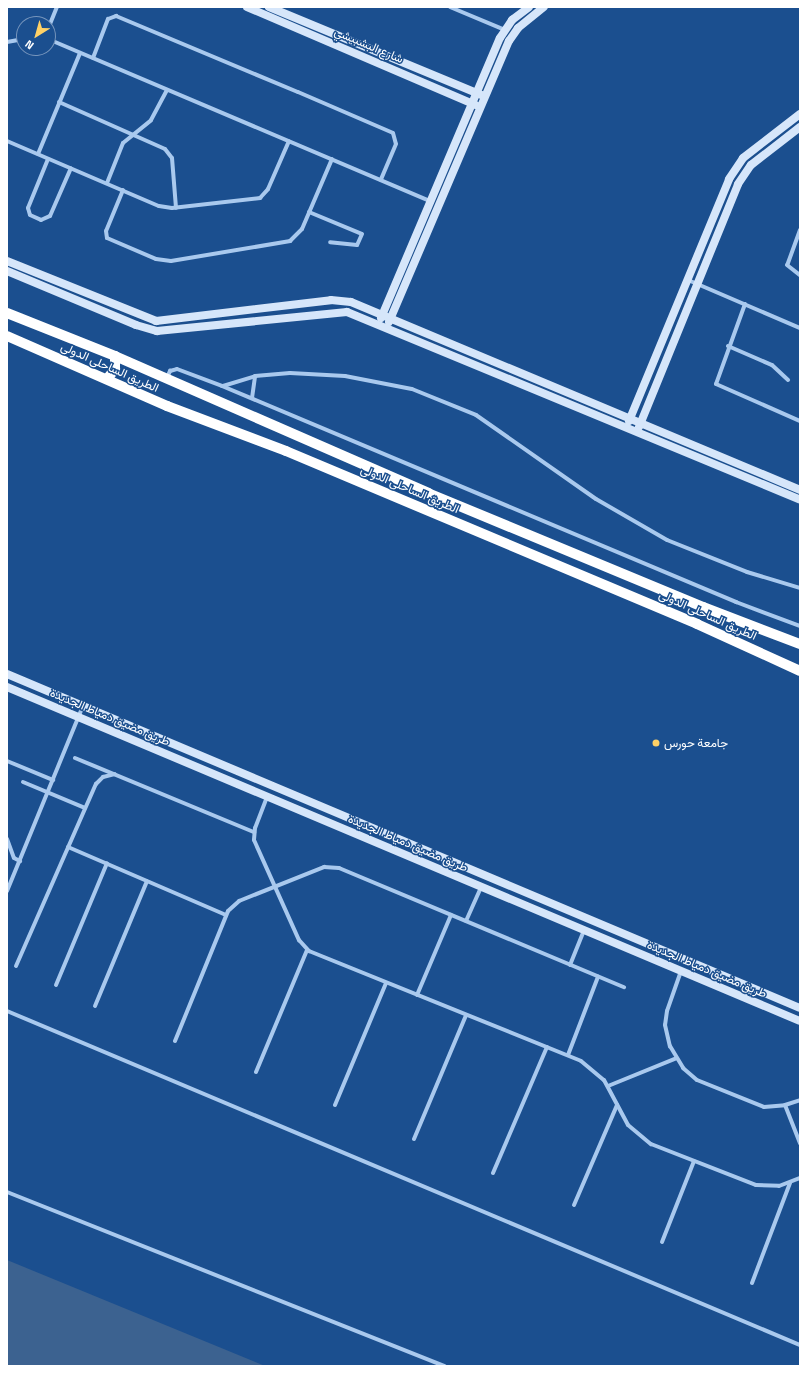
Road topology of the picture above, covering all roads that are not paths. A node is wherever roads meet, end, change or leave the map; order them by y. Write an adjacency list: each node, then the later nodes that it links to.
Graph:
1 (247, 7): 11 (street, شارع البشبيشي)
2 (269, 7): 10 (street, شارع البشبيشي)
3 (450, 7): 6 (street)
4 (529, 7): 6 (street)
5 (544, 7): 14 (street)
6 (504, 30): 13 (street)
7 (56, 42): 8 (street)
8 (80, 53): 9 (street); 15 (street)
9 (93, 58): 12 (street); 29 (street)
10 (425, 72): 11 (street); 13 (street, شارع البشبيشي)
11 (421, 81): 16 (street, شارع البشبيشي)
12 (167, 90): 21 (street); 24 (street)
13 (476, 93): 14 (street, شارع البشبيشي); 16 (street)
14 (485, 97): 17 (street)
15 (59, 102): 21 (street); 25 (street)
16 (472, 103): 17 (street, شارع البشبيشي); 32 (street)
17 (481, 107): 33 (street)
18 (800, 114): 20 (street)
19 (800, 127): 22 (street)
20 (781, 129): 22 (street); 41 (street)
21 (134, 135): 30 (street); 34 (street)
22 (787, 137): 42 (street)
23 (7, 141): 25 (street)
24 (289, 141): 27 (street); 34 (street)
25 (38, 154): 26 (street)
26 (48, 158): 28 (street); 28 (street)
27 (332, 159): 29 (street); 35 (street)
28 (71, 168): 30 (street)
29 (381, 180): 32 (street)
30 (107, 183): 31 (street)
31 (124, 190): 34 (street); 35 (street)
32 (431, 202): 33 (street); 45 (street)
33 (439, 205): 45 (street)
34 (176, 208)
35 (309, 212): 37 (street)
36 (800, 230): 40 (street)
37 (330, 242)
38 (7, 261): 45 (street)
39 (7, 271): 46 (street)
40 (800, 275)
41 (687, 280): 42 (street); 57 (street)
42 (697, 284): 43 (street); 59 (street)
43 (745, 304): 47 (street); 49 (street)
44 (7, 313): 50 (highway, الطريق الساحلى الدولى)
45 (387, 316): 46 (street); 57 (street)
46 (382, 326): 60 (street)
47 (800, 328)
48 (7, 336): 52 (highway, الطريق الساحلى الدولى)
49 (728, 346): 54 (street); 58 (street)
50 (115, 356): 52 (highway); 53 (highway, الطريق الساحلى الدولى)
51 (255, 376): 55 (street); 56 (street); 64 (street)
52 (107, 378): 67 (highway, الطريق الساحلى الدولى)
53 (167, 379): 55 (street); 66 (highway, الطريق الساحلى الدولى)
54 (788, 380)
55 (222, 386): 56 (street)
56 (252, 398): 65 (street)
57 (631, 418): 59 (street); 60 (street)
58 (800, 421)
59 (640, 422): 61 (street); 62 (street)
60 (627, 427): 61 (street)
61 (637, 431): 63 (street)
62 (800, 490)
63 (800, 500)
64 (800, 588)
65 (800, 626)
66 (800, 644)
67 (800, 671)
68 (7, 674): 70 (street, طريق مضيق دمياط الجديدة)
69 (7, 687): 71 (street, طريق مضيق دمياط الجديدة)
70 (83, 706): 71 (street); 79 (street, طريق مضيق دمياط الجديدة)
71 (79, 717): 75 (street); 78 (street, طريق مضيق دمياط الجديدة)
72 (75, 758): 74 (street)
73 (7, 760): 75 (street)
74 (115, 774): 80 (street); 82 (street)
75 (54, 780): 77 (street)
76 (23, 782): 77 (street)
77 (48, 793): 80 (street); 85 (street)
78 (267, 797): 81 (street, طريق مضيق دمياط الجديدة); 82 (street)
79 (317, 806): 81 (street); 100 (street, طريق مضيق دمياط الجديدة)
80 (85, 808): 84 (street)
81 (314, 817): 89 (street, طريق مضيق دمياط الجديدة)
82 (254, 832): 88 (street)
83 (7, 839): 85 (street)
84 (68, 847): 86 (street); 97 (street)
85 (20, 861): 90 (street)
86 (107, 863): 87 (street); 102 (street)
87 (147, 881): 91 (street); 106 (street)
88 (274, 886): 91 (street); 92 (street); 95 (street)
89 (481, 887): 93 (street); 94 (street, طريق مضيق دمياط الجديدة)
90 (7, 891)
91 (226, 915): 111 (street)
92 (451, 915): 93 (street); 105 (street)
93 (466, 921): 96 (street)
94 (584, 930): 96 (street); 98 (street, طريق مضيق دمياط الجديدة)
95 (307, 950): 101 (street); 115 (street)
96 (570, 965): 99 (street)
97 (16, 966)
98 (681, 971): 104 (street, طريق مضيق دمياط الجديدة); 114 (street)
99 (598, 977): 103 (street); 113 (street)
100 (731, 979): 104 (street); 107 (street, طريق مضيق دمياط الجديدة)
101 (386, 983): 105 (street); 118 (street)
102 (56, 985)
103 (624, 987)
104 (727, 990): 110 (street, طريق مضيق دمياط الجديدة)
105 (417, 995): 109 (street)
106 (94, 1006)
107 (800, 1008)
108 (7, 1011): 131 (street)
109 (466, 1015): 112 (street); 121 (street)
110 (800, 1021)
111 (175, 1041)
112 (547, 1047): 113 (street); 124 (street)
113 (568, 1056): 116 (street)
114 (677, 1058): 116 (street); 120 (street)
115 (256, 1072)
116 (608, 1086): 119 (street)
117 (800, 1100): 120 (street)
118 (335, 1105)
119 (617, 1105): 123 (street); 128 (street)
120 (785, 1106): 122 (street)
121 (414, 1139)
122 (800, 1143)
123 (694, 1161): 126 (street); 129 (street)
124 (493, 1173)
125 (800, 1178): 126 (street)
126 (790, 1183): 130 (street)
127 (7, 1192): 132 (street)
128 (574, 1205)
129 (662, 1242)
130 (752, 1283)
131 (800, 1345)
132 (445, 1366)

